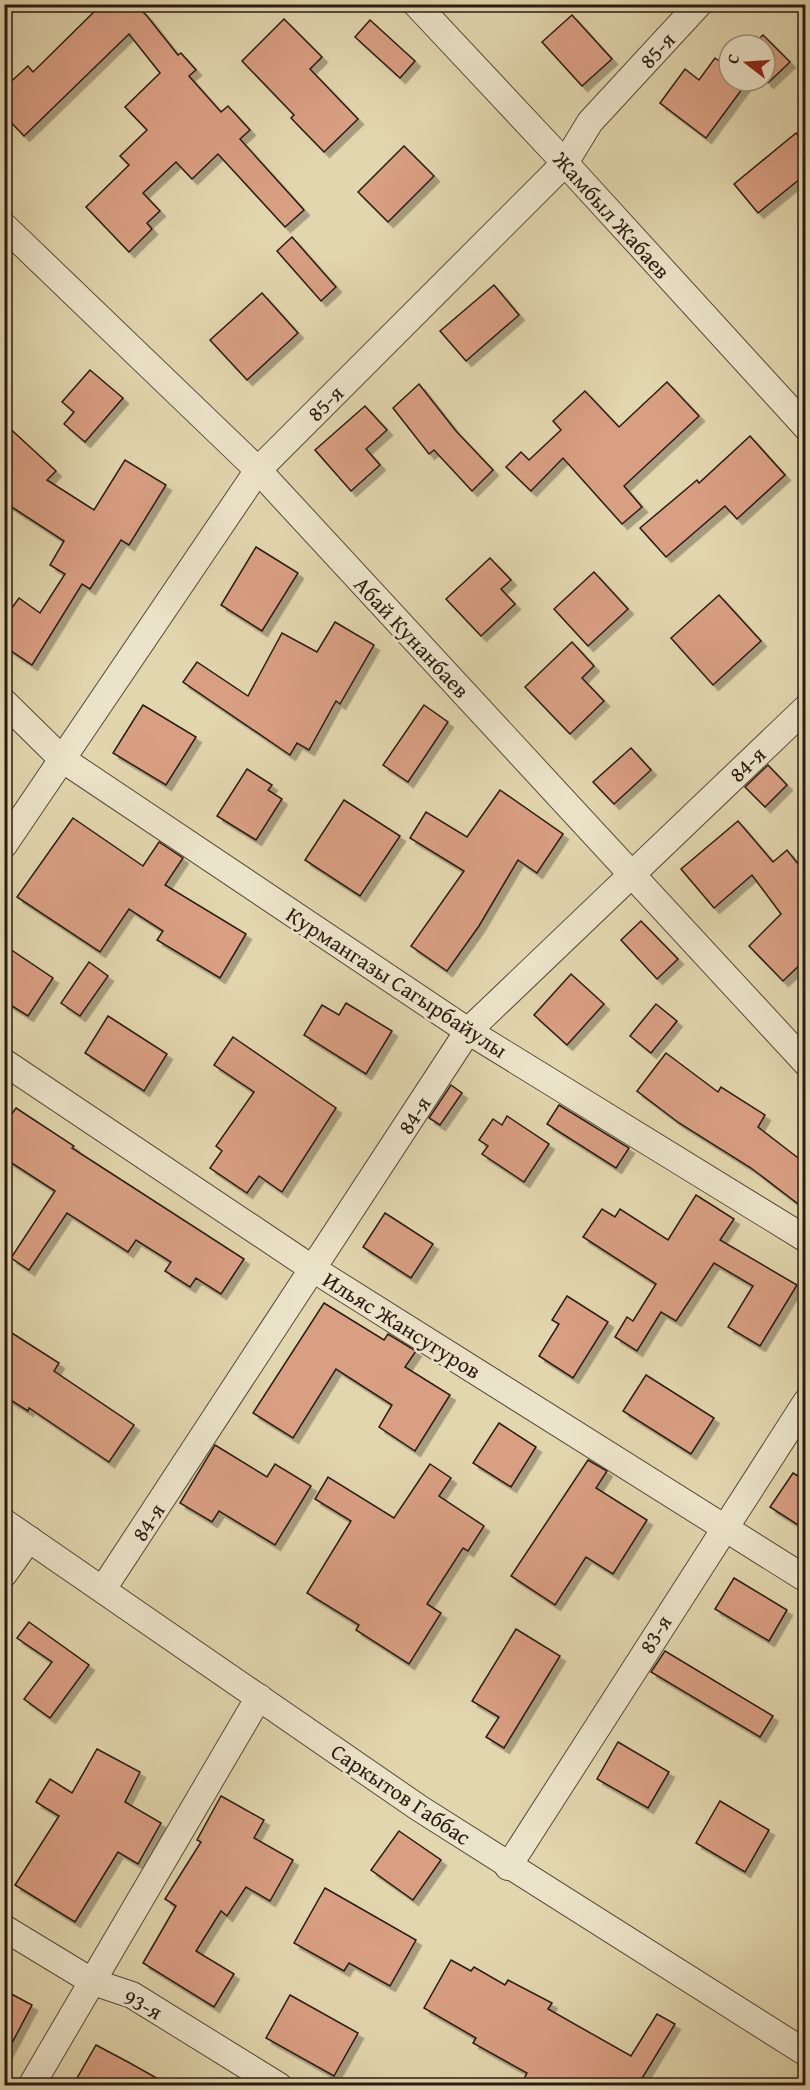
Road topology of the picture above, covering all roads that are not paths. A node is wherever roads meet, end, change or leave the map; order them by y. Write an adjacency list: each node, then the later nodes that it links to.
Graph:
1 (416, 4): 3 (street, Жамбыл Жабаев)
2 (699, 4): 3 (street, 85-я)
3 (565, 163): 5 (street, Жамбыл Жабаев); 6 (street, 85-я)
4 (4, 226): 6 (street, Абай Кунанбаев)
5 (806, 427)
6 (258, 470): 9 (street, 85-я); 11 (street, Абай Кунанбаев)
7 (4, 702): 9 (street, Курмангазы Сагырбайулы)
8 (806, 708): 11 (street, 84-я)
9 (62, 759): 10 (street, 85-я); 12 (street, Курмангазы Сагырбайулы)
10 (4, 845)
11 (632, 876): 12 (street, 84-я); 14 (street, Абай Кунанбаев)
12 (468, 1032): 15 (street, Курмангазы Сагырбайулы); 16 (street, 84-я)
13 (4, 1062): 16 (street, Ильяс Жансугуров)
14 (806, 1063)
15 (806, 1239)
16 (313, 1269): 19 (street, Ильяс Жансугуров); 23 (street, 84-я)
17 (806, 1402): 19 (street, 83-я)
18 (4, 1522): 20 (street, Саркытов Габбас)
19 (724, 1526): 22 (street, Ильяс Жансугуров); 25 (street, 83-я)
20 (29, 1539): 21 (street); 23 (street, Саркытов Габбас)
21 (4, 1574)
22 (806, 1579)
23 (103, 1589): 24 (street, Саркытов Габбас)
24 (259, 1697): 25 (street, Саркытов Габбас); 27 (street)
25 (508, 1867): 28 (street, Саркытов Габбас)
26 (4, 1928): 27 (street, 93-я)
27 (93, 1982): 29 (street); 30 (street, 93-я)
28 (806, 2053)
29 (31, 2085)
30 (279, 2085)

